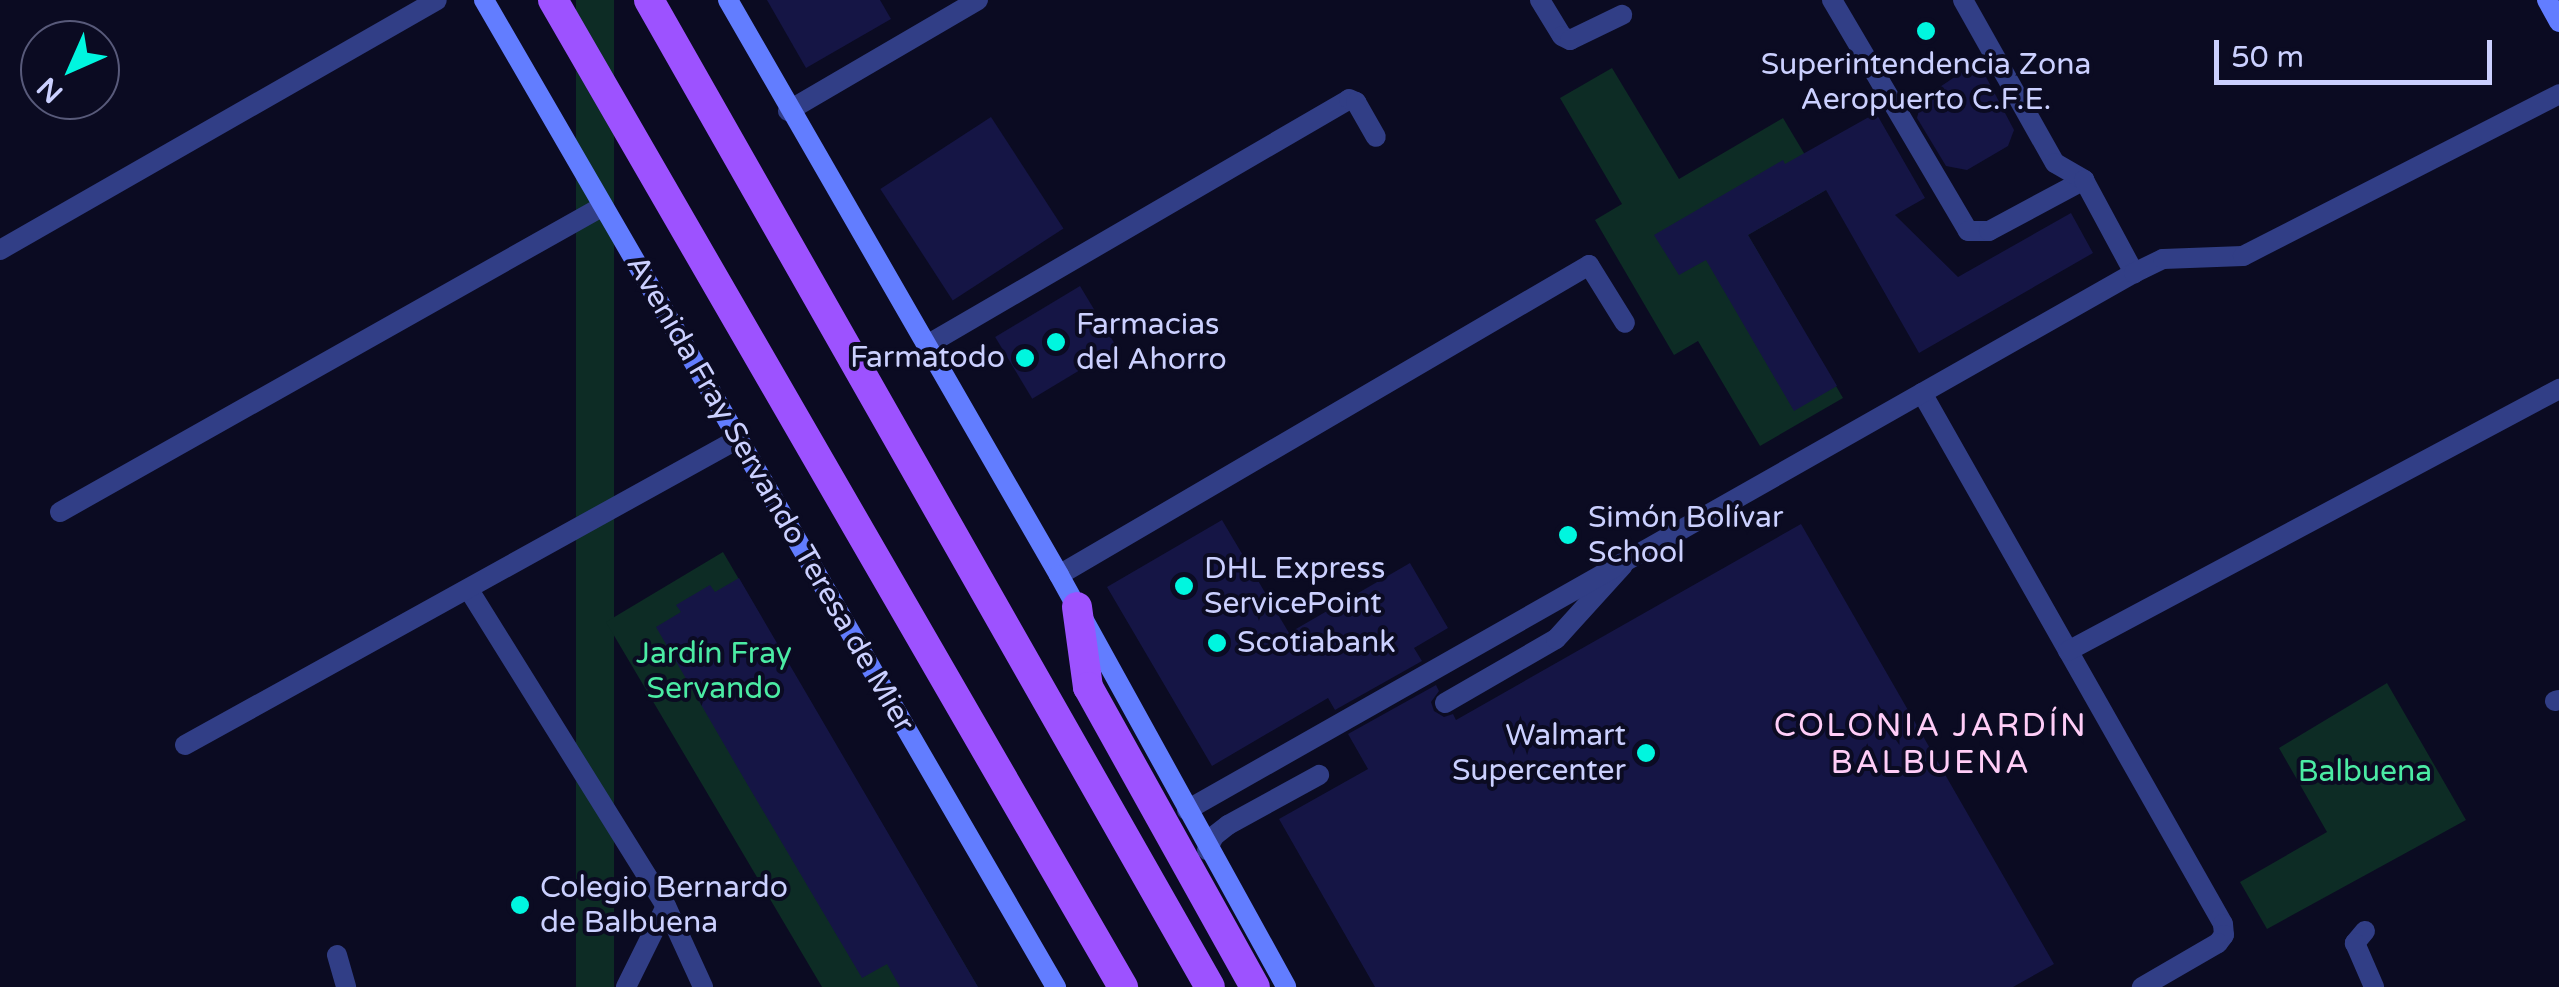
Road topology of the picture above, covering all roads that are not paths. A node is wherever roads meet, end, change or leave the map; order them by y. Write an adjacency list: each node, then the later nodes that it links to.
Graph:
1 (437, 0): 18 (street)
2 (484, 0): 17 (street, Avenida Fray Servando Teresa de Mier)
3 (553, 0): 43 (main road, Avenida Fray Servando Teresa de Mier)
4 (649, 0): 44 (main road)
5 (728, 0): 14 (street)
6 (978, 0): 14 (street)
7 (1540, 0): 11 (street)
8 (1832, 0): 16 (street)
9 (1962, 0): 16 (street)
10 (2548, 0): 12 (street)
11 (1622, 16)
12 (2559, 22)
13 (2559, 94): 19 (street)
14 (788, 111): 21 (street)
15 (1376, 136): 21 (street)
16 (2084, 180): 19 (street)
17 (603, 206): 24 (street, Avenida Fray Servando Teresa de Mier); 25 (street)
18 (0, 250)
19 (2134, 273): 23 (street)
20 (1625, 323): 27 (street)
21 (928, 344): 27 (street)
22 (2559, 389): 30 (street)
23 (1922, 392): 26 (street); 30 (street)
24 (738, 439): 28 (street); 42 (street, Avenida Fray Servando Teresa de Mier)
25 (60, 512)
26 (1628, 560): 31 (street); 34 (street)
27 (1059, 575): 29 (street)
28 (469, 590): 32 (street); 36 (street)
29 (1077, 607): 34 (street); 45 (main road)
30 (2068, 651): 47 (street)
31 (1445, 703)
32 (185, 745)
33 (1319, 774): 35 (street)
34 (1187, 810): 35 (street)
35 (1207, 850): 46 (street)
36 (666, 906): 40 (street); 41 (street)
37 (2366, 931): 48 (street)
38 (338, 955): 39 (street)
39 (346, 987)
40 (626, 987)
41 (704, 987)
42 (1056, 987)
43 (1122, 987)
44 (1210, 987)
45 (1256, 987)
46 (1286, 987)
47 (2142, 987)
48 (2374, 987)

